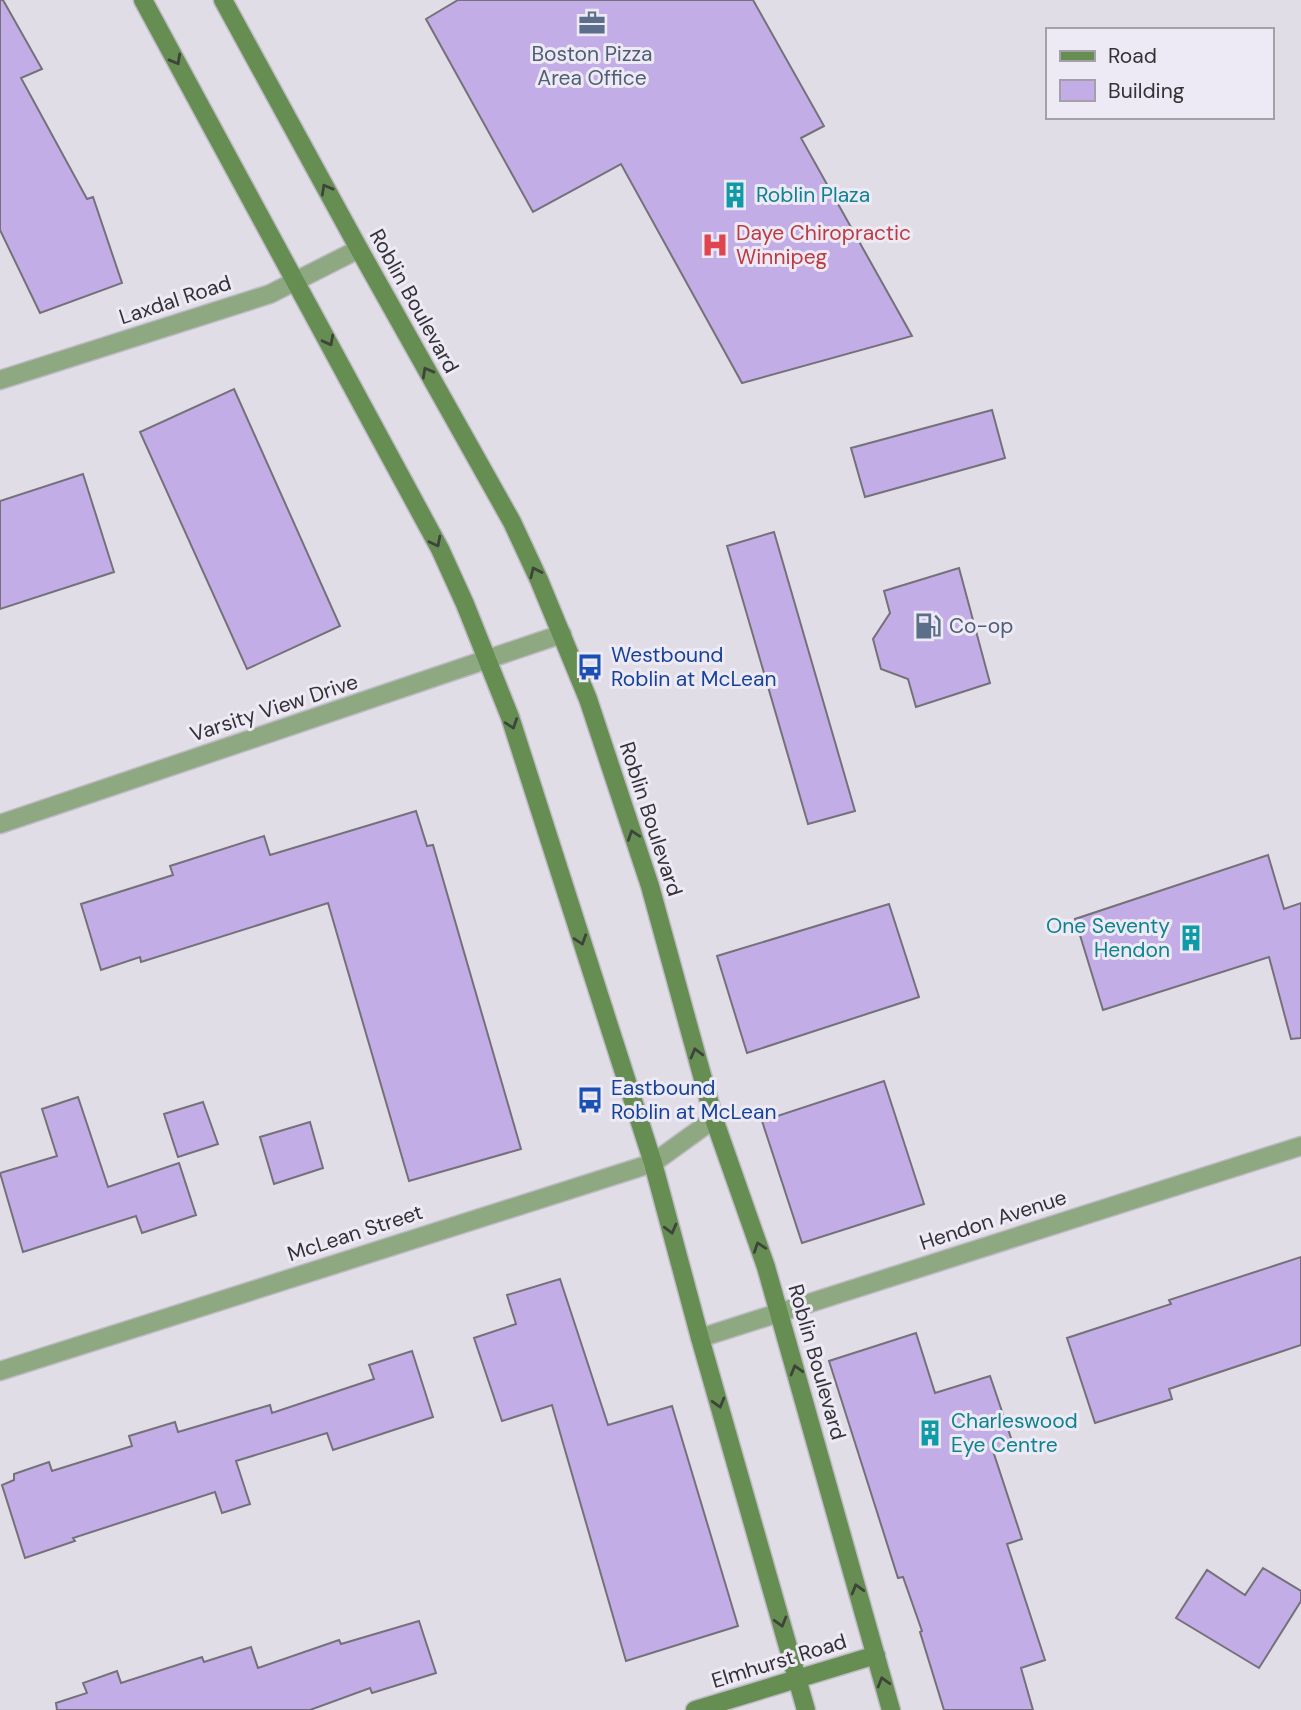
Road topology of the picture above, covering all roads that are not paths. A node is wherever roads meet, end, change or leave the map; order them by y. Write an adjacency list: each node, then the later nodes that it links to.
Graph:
1 (143, 0): 4 (main road, one-way to 4)
2 (223, 0): 3 (main road, Roblin Boulevard, one-way to 2)
3 (359, 249): 4 (street, Laxdal Road); 6 (main road, Roblin Boulevard, one-way to 3)
4 (297, 281): 5 (street, Laxdal Road); 7 (main road, one-way to 7)
5 (0, 380)
6 (562, 634): 7 (street, Varsity View Drive); 9 (main road, Roblin Boulevard, one-way to 6)
7 (487, 660): 8 (street, Varsity View Drive); 11 (main road, one-way to 11)
8 (0, 824)
9 (714, 1119): 11 (street, McLean Street); 12 (main road, Roblin Boulevard, one-way to 9)
10 (1301, 1146): 12 (street, Hendon Avenue)
11 (653, 1163): 13 (main road, one-way to 13); 14 (street, McLean Street)
12 (780, 1312): 13 (street, Hendon Avenue); 15 (main road, Roblin Boulevard, one-way to 12)
13 (700, 1338): 16 (main road, one-way to 16)
14 (0, 1371)
15 (876, 1655): 16 (main road, Elmhurst Road); 19 (main road, Roblin Boulevard, one-way to 15)
16 (797, 1679): 17 (main road, Elmhurst Road); 18 (main road)
17 (695, 1710)
18 (806, 1710)
19 (891, 1710)

